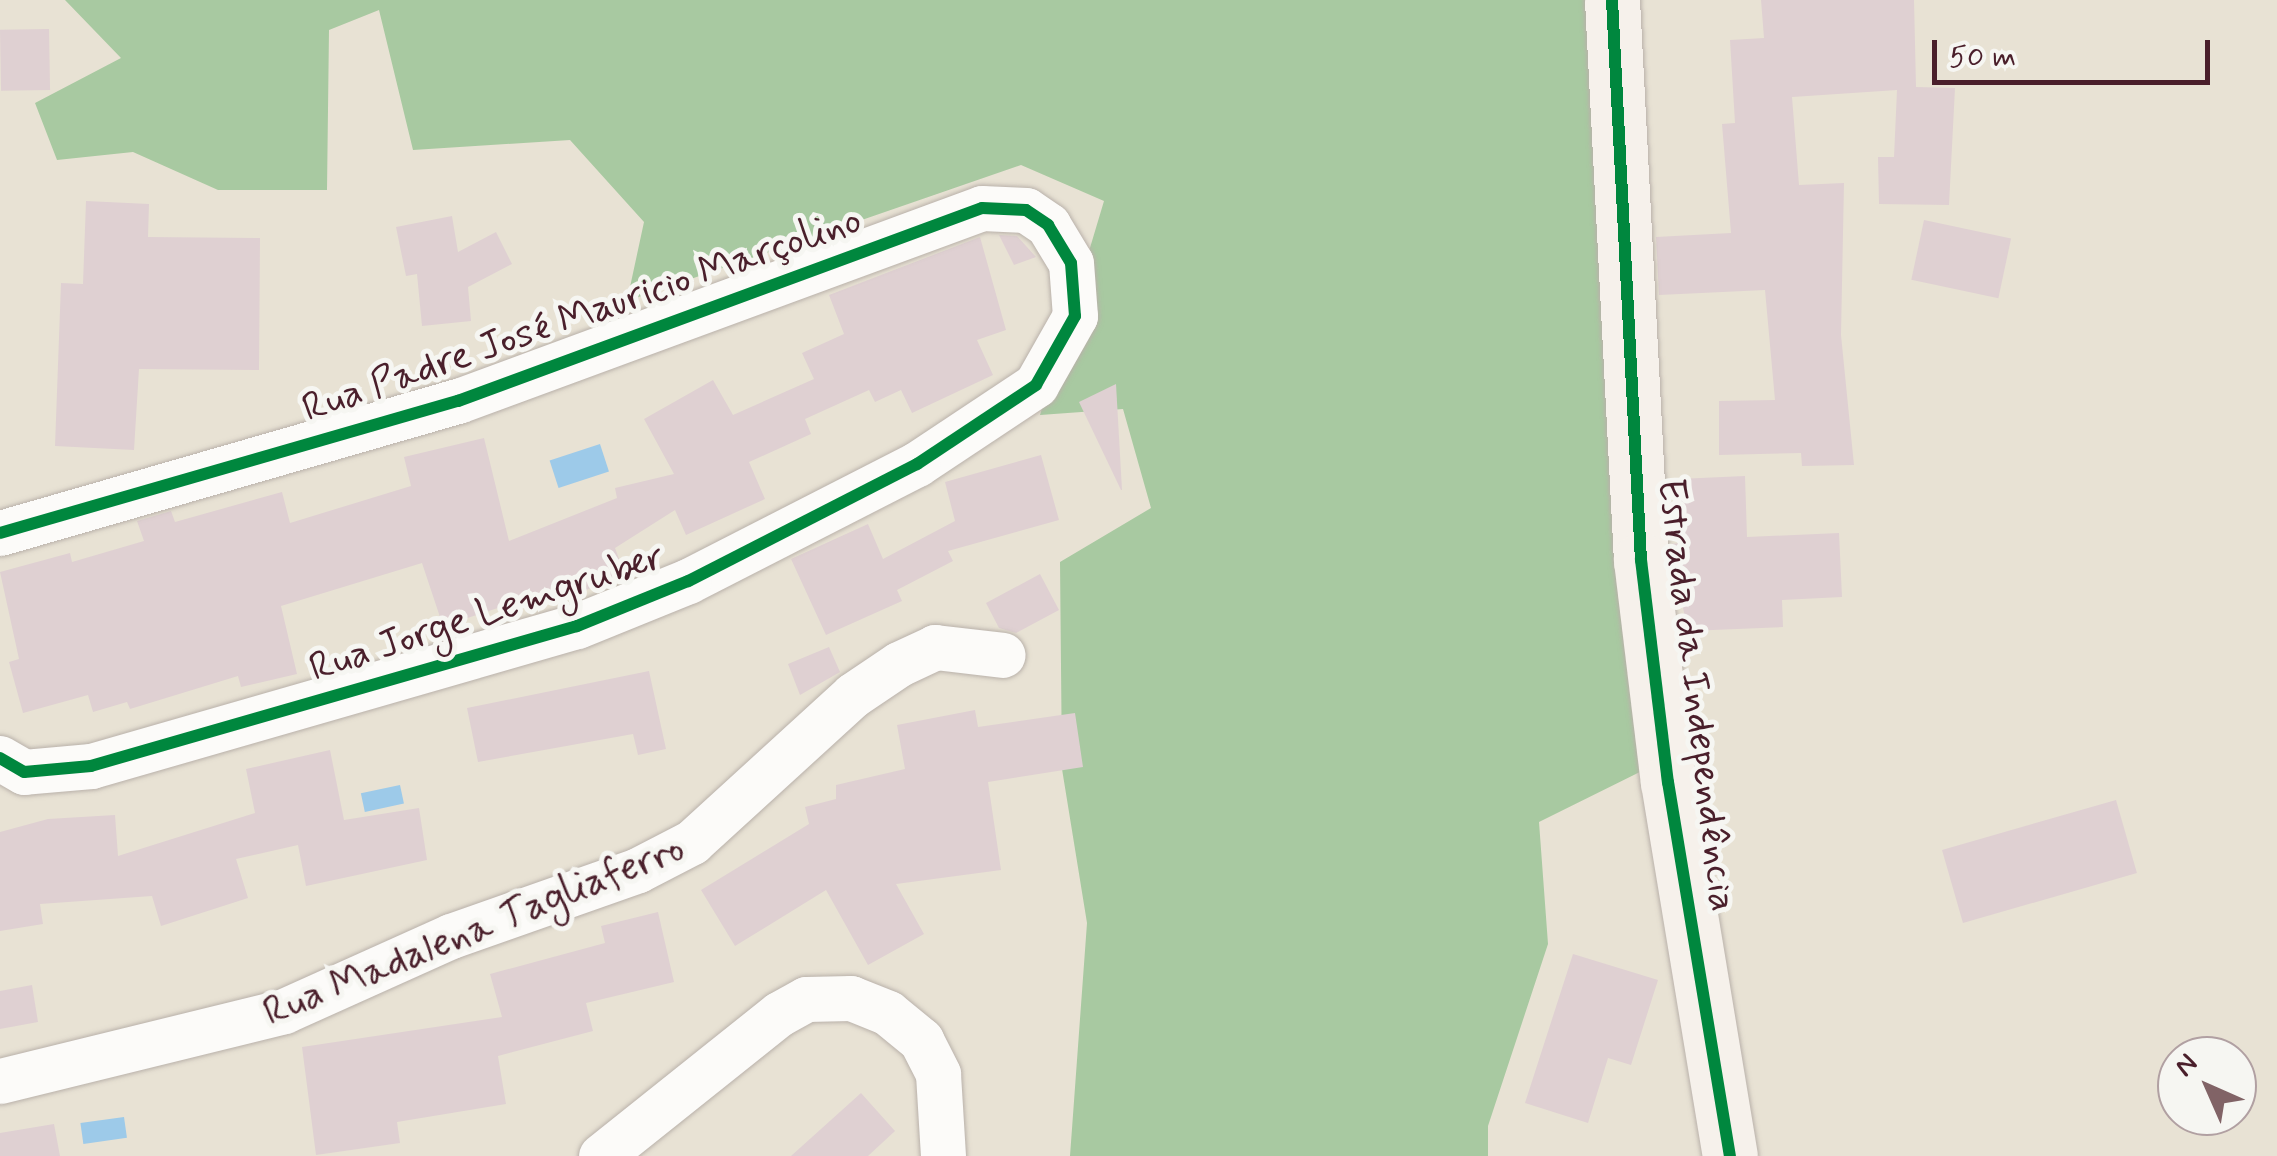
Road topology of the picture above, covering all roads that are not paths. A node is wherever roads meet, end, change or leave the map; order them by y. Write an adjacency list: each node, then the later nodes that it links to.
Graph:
1 (1612, 0): 9 (street, Estrada da Independência)
2 (1058, 240): 3 (street, Rua Padre José Mauricio Marçolino); 5 (street, Rua Jorge Lemgruber)
3 (0, 532)
4 (1003, 655): 6 (street, Rua Madalena Tagliaferro)
5 (0, 758)
6 (0, 1081)
7 (601, 1156): 8 (street)
8 (943, 1156)
9 (1730, 1156)

